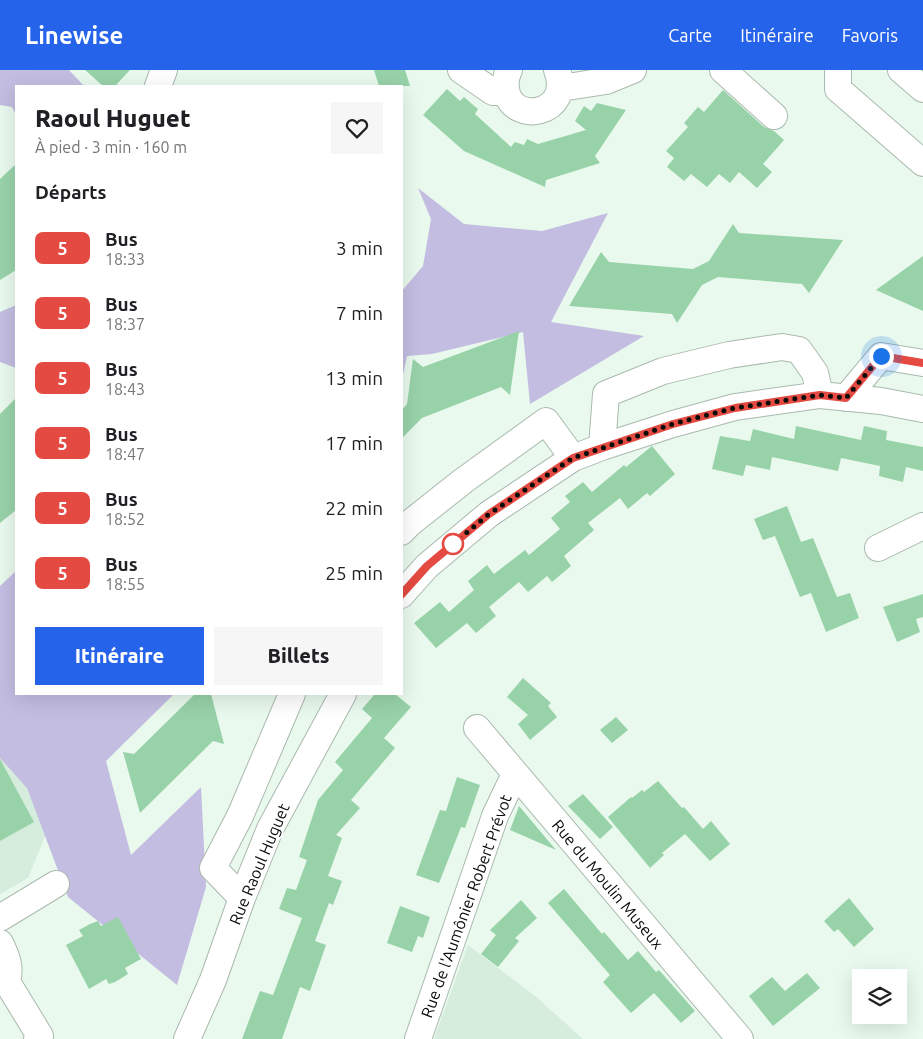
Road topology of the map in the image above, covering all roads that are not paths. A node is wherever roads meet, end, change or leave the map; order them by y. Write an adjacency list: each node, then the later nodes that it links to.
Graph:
1 (164, 70): 9 (street)
2 (461, 70): 8 (street)
3 (634, 70): 7 (street)
4 (723, 70): 11 (street)
5 (838, 70): 12 (street)
6 (901, 70): 10 (street)
7 (559, 79): 8 (street)
8 (507, 80)
9 (158, 85)
10 (923, 89)
11 (774, 116)
12 (923, 163)
13 (923, 363): 15 (street)
14 (820, 395): 15 (street); 17 (street); 17 (street)
15 (846, 398): 16 (street)
16 (923, 409)
17 (602, 447): 18 (street)
18 (573, 458): 20 (street); 22 (street)
19 (923, 526): 21 (street)
20 (403, 530)
21 (878, 548)
22 (403, 593)
23 (292, 695): 28 (street)
24 (342, 695): 28 (street, Rue Raoul Huguet)
25 (477, 728): 26 (street, Rue du Moulin Museux)
26 (515, 774): 34 (street, Rue de l'Aumônier Robert Prévot); 35 (street, Rue du Moulin Museux)
27 (56, 884): 29 (street)
28 (242, 898): 33 (street, Rue Raoul Huguet)
29 (0, 918)
30 (0, 943): 31 (street)
31 (4, 984): 32 (street)
32 (38, 1039)
33 (187, 1039)
34 (418, 1039)
35 (740, 1039)

